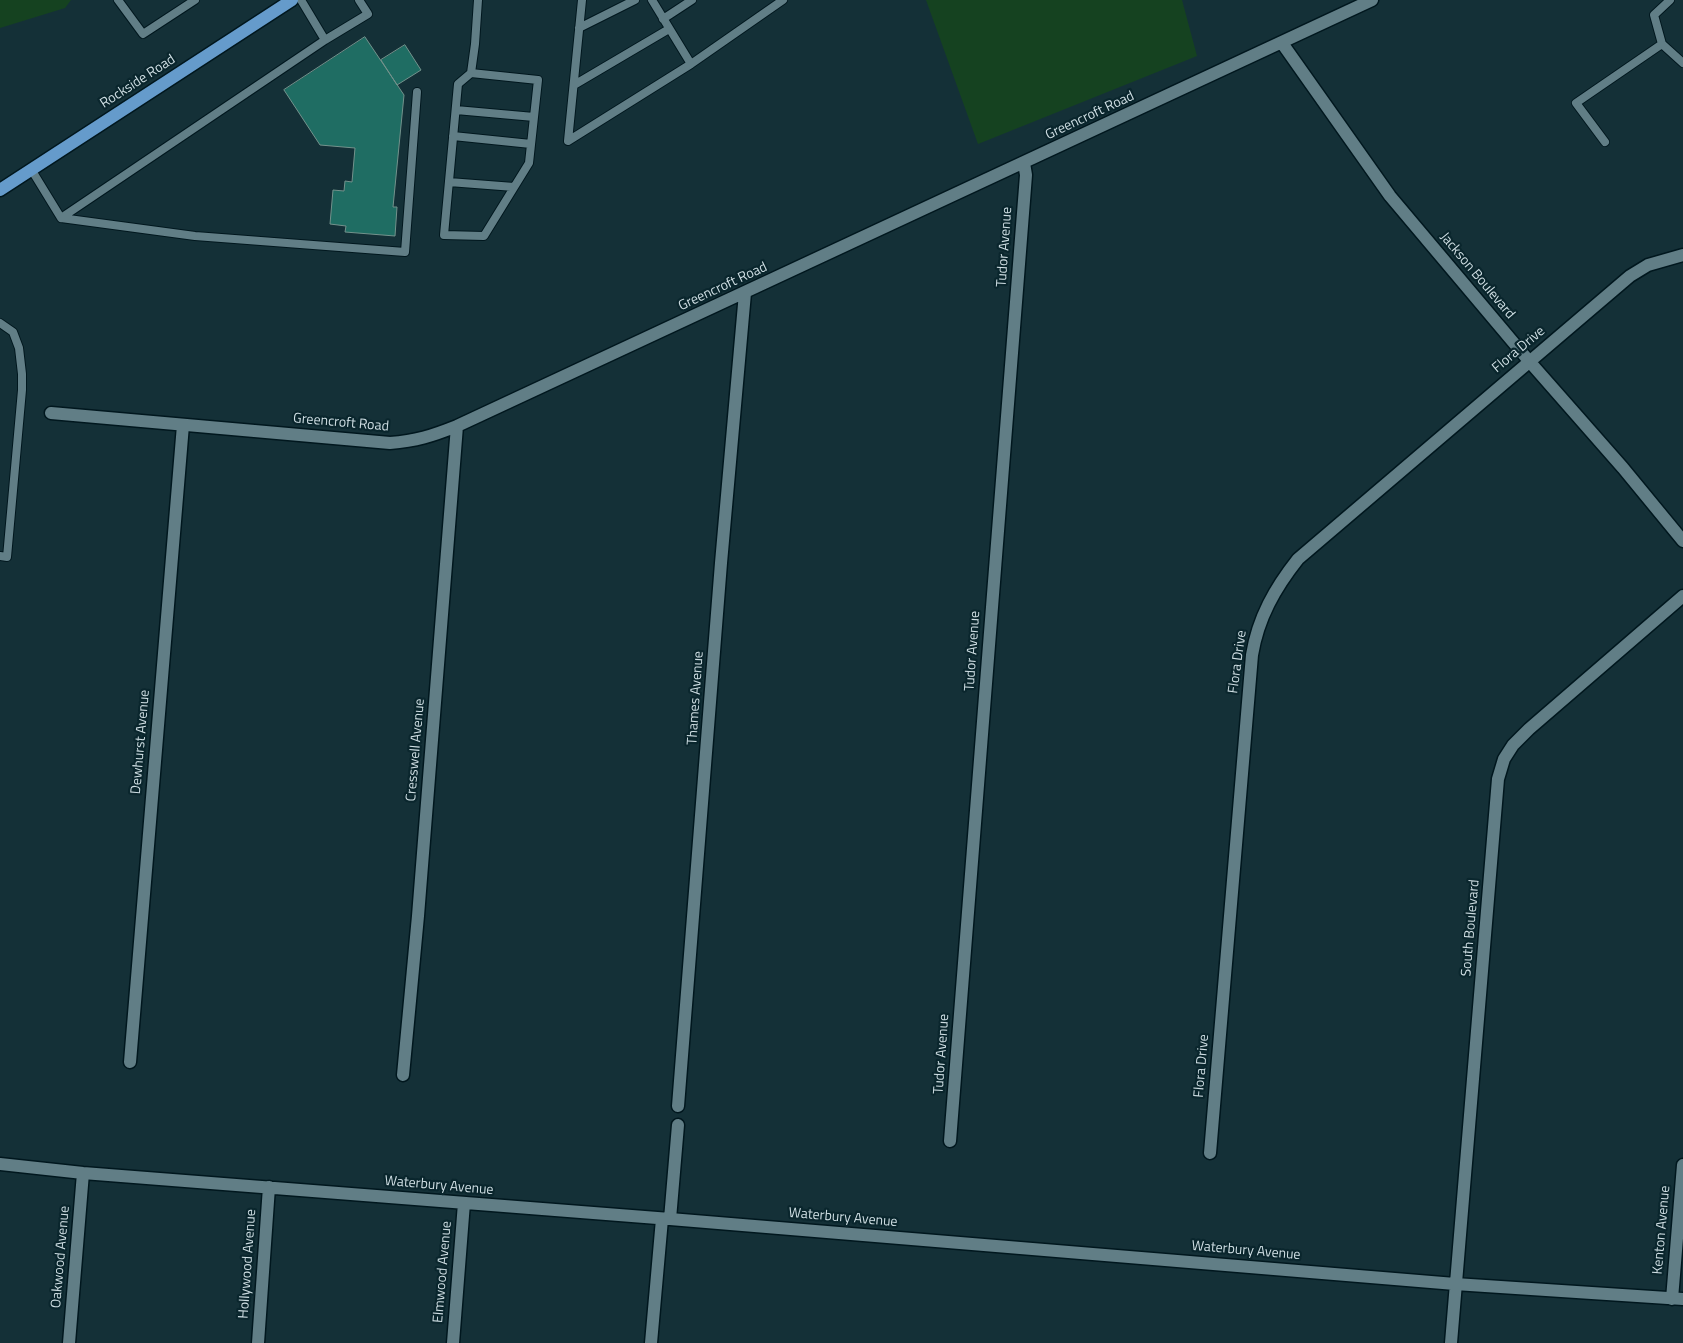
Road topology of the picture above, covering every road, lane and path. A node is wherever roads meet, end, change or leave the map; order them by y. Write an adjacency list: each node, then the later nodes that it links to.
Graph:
1 (118, 0): 2 (lane)
2 (195, 0)
3 (292, 0): 31 (main road, Rockside Road)
4 (301, 0): 17 (lane)
5 (359, 0): 17 (lane)
6 (478, 0): 22 (lane)
7 (582, 0): 15 (lane)
8 (635, 0): 15 (lane)
9 (652, 0): 14 (lane)
10 (692, 0): 14 (lane)
11 (782, 0): 21 (lane)
12 (1372, 0): 18 (street, Greencroft Road)
13 (1670, 0): 19 (lane)
14 (663, 19): 16 (lane)
15 (579, 28): 23 (lane)
16 (669, 28): 21 (lane); 23 (lane)
17 (325, 40): 35 (lane)
18 (1282, 43): 30 (street, Greencroft Road); 39 (street, Jackson Boulevard)
19 (1662, 44): 20 (lane); 28 (lane)
20 (1683, 63)
21 (690, 64): 23 (lane)
22 (471, 74): 25 (lane); 26 (lane)
23 (574, 85)
24 (417, 92): 35 (lane)
25 (456, 110): 26 (lane); 27 (lane)
26 (534, 117): 29 (lane)
27 (453, 136): 29 (lane); 32 (lane)
28 (1605, 142)
29 (531, 144): 33 (lane)
30 (1024, 163): 37 (street, Greencroft Road); 50 (street, Tudor Avenue)
31 (31, 169): 34 (main road, Rockside Road); 35 (lane)
32 (449, 182): 33 (lane); 33 (lane)
33 (514, 187)
34 (0, 190)
35 (61, 218)
36 (1683, 255): 39 (street, Flora Drive)
37 (745, 293): 42 (street, Greencroft Road); 48 (street, Thames Avenue)
38 (0, 323): 44 (lane)
39 (1530, 360): 43 (street, Jackson Boulevard); 51 (street, Flora Drive)
40 (51, 413): 41 (street, Greencroft Road)
41 (183, 424): 42 (street, Greencroft Road); 46 (street, Dewhurst Avenue)
42 (457, 426): 47 (street, Cresswell Avenue)
43 (1683, 541)
44 (4, 557)
45 (1683, 596): 58 (street, South Boulevard)
46 (130, 1062)
47 (402, 1075)
48 (678, 1106)
49 (678, 1125): 57 (street)
50 (950, 1141)
51 (1210, 1153)
52 (0, 1164): 54 (street, Waterbury Avenue)
53 (1683, 1165): 59 (street, Kenton Avenue)
54 (82, 1173): 55 (street, Waterbury Avenue); 60 (street, Oakwood Avenue)
55 (269, 1187): 56 (street, Waterbury Avenue); 61 (street, Hollywood Avenue)
56 (464, 1203): 57 (street, Waterbury Avenue); 62 (street, Elmwood Avenue)
57 (666, 1219): 58 (street, Waterbury Avenue); 63 (street)
58 (1455, 1284): 59 (street, Waterbury Avenue); 64 (street, South Boulevard)
59 (1677, 1299)
60 (69, 1343)
61 (258, 1343)
62 (453, 1343)
63 (651, 1343)
64 (1451, 1343)

